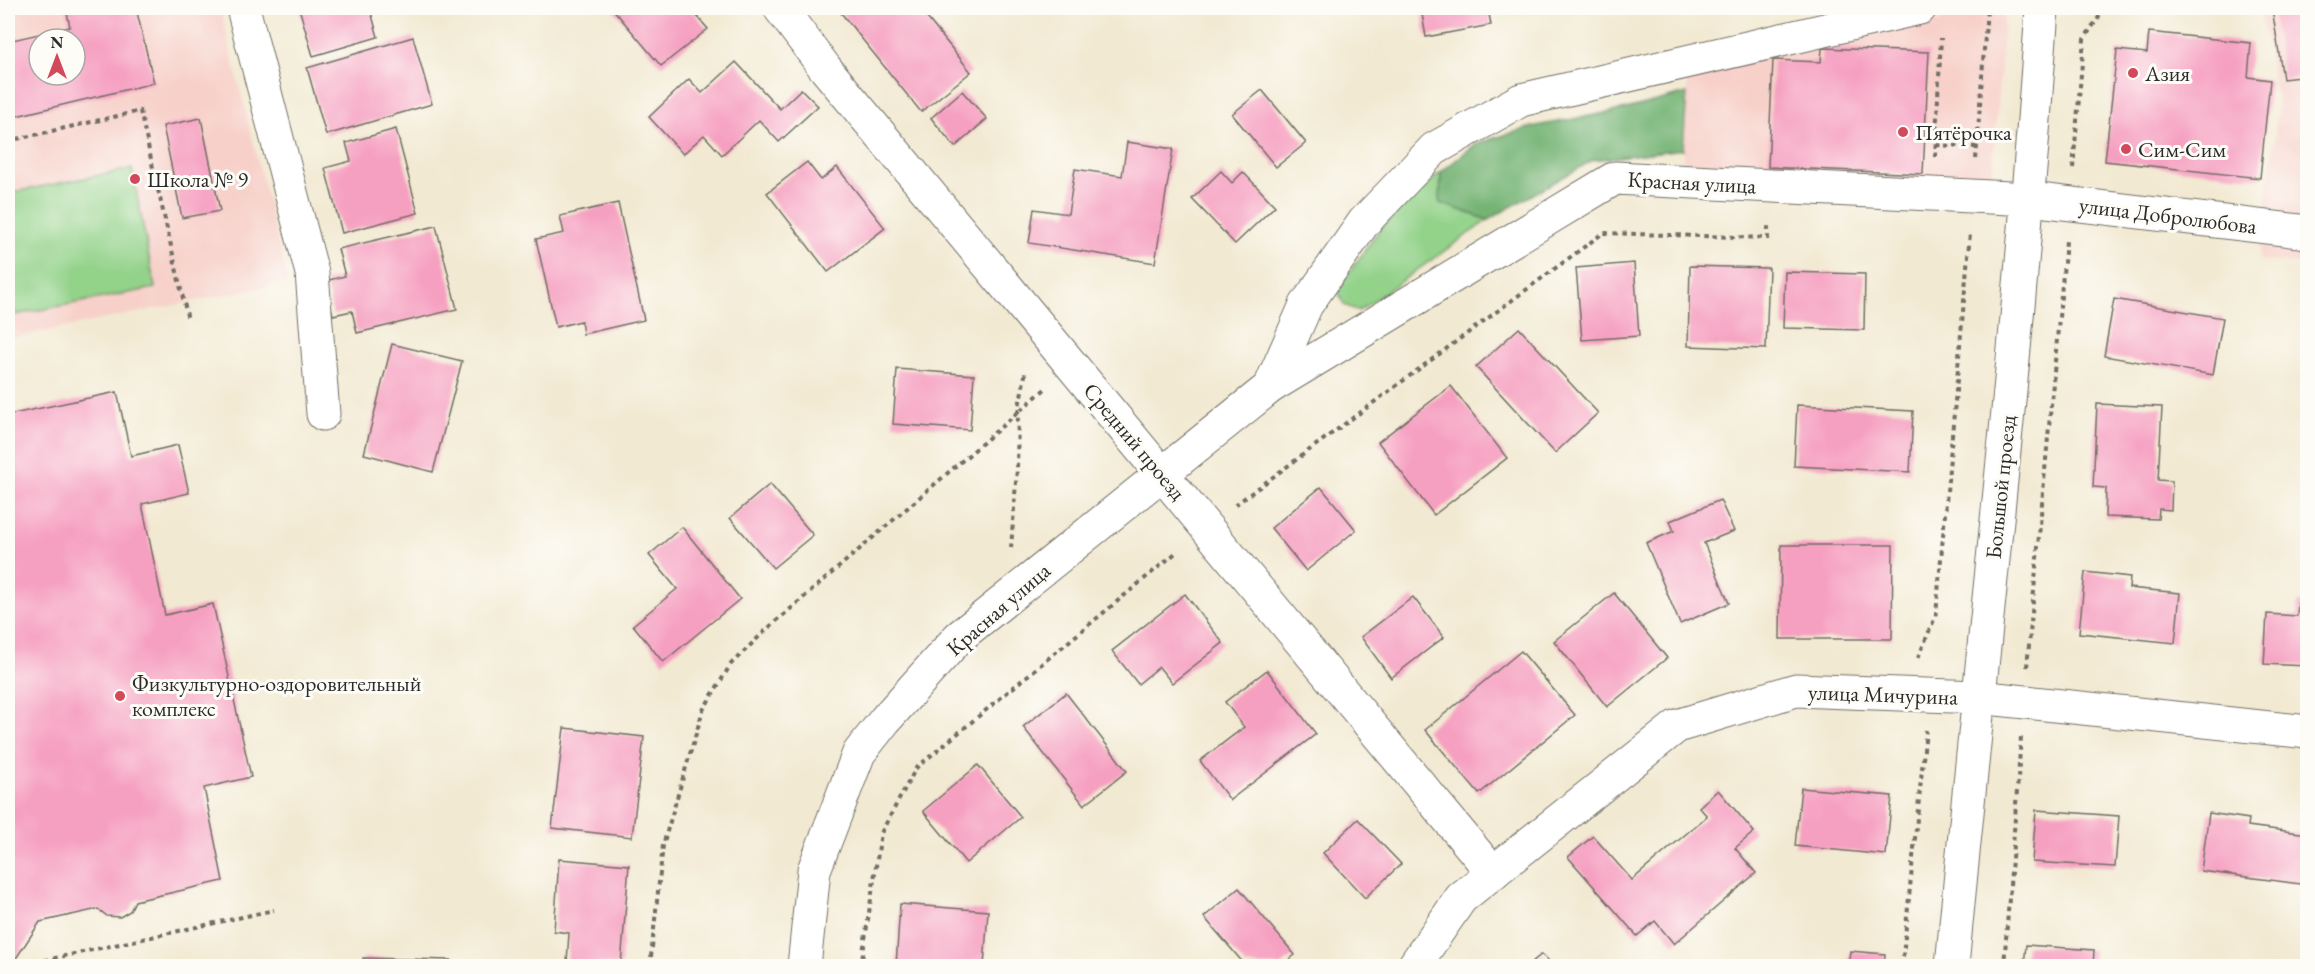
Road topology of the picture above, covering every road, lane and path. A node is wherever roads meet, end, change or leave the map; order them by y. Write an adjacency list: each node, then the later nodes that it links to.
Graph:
1 (243, 8): 21 (street)
2 (780, 8): 17 (street, Средний проезд)
3 (1987, 8): 9 (path)
4 (2042, 8): 13 (street, Большой проезд)
5 (2105, 8): 14 (path)
6 (1930, 19): 8 (path); 19 (street, Красная улица)
7 (8, 141): 16 (path)
8 (1936, 145): 9 (path); 11 (path)
9 (1977, 147): 12 (path)
10 (1770, 185): 11 (street, Красная улица); 19 (street, Красная улица); 23 (path)
11 (1934, 194): 12 (street, Красная улица)
12 (1973, 196): 13 (street, Красная улица); 25 (path)
13 (2030, 199): 14 (street, улица Добролюбова); 26 (street, Большой проезд)
14 (2069, 204): 15 (street, улица Добролюбова); 27 (path)
15 (2307, 232)
16 (188, 320)
17 (1035, 321): 18 (street, Средний проезд); 20 (path)
18 (1073, 365): 20 (path); 22 (street, Средний проезд)
19 (1270, 387): 22 (street, Красная улица)
20 (1018, 412): 24 (path); 32 (path)
21 (323, 414)
22 (1162, 473): 23 (street, Средний проезд); 24 (street, Красная улица)
23 (1206, 527): 29 (street, Средний проезд); 34 (path)
24 (1007, 599): 33 (street, Красная улица)
25 (1922, 695): 26 (street, улица Мичурина); 29 (street, улица Мичурина); 36 (path)
26 (1978, 697): 27 (street, улица Мичурина); 37 (street, Большой проезд)
27 (2023, 702): 28 (street, улица Мичурина); 38 (path)
28 (2307, 732)
29 (1492, 873): 35 (street, улица Мичурина)
30 (274, 910): 31 (path)
31 (38, 966)
32 (650, 966)
33 (804, 966)
34 (861, 966)
35 (1413, 966)
36 (1902, 966)
37 (1952, 966)
38 (2004, 966)

